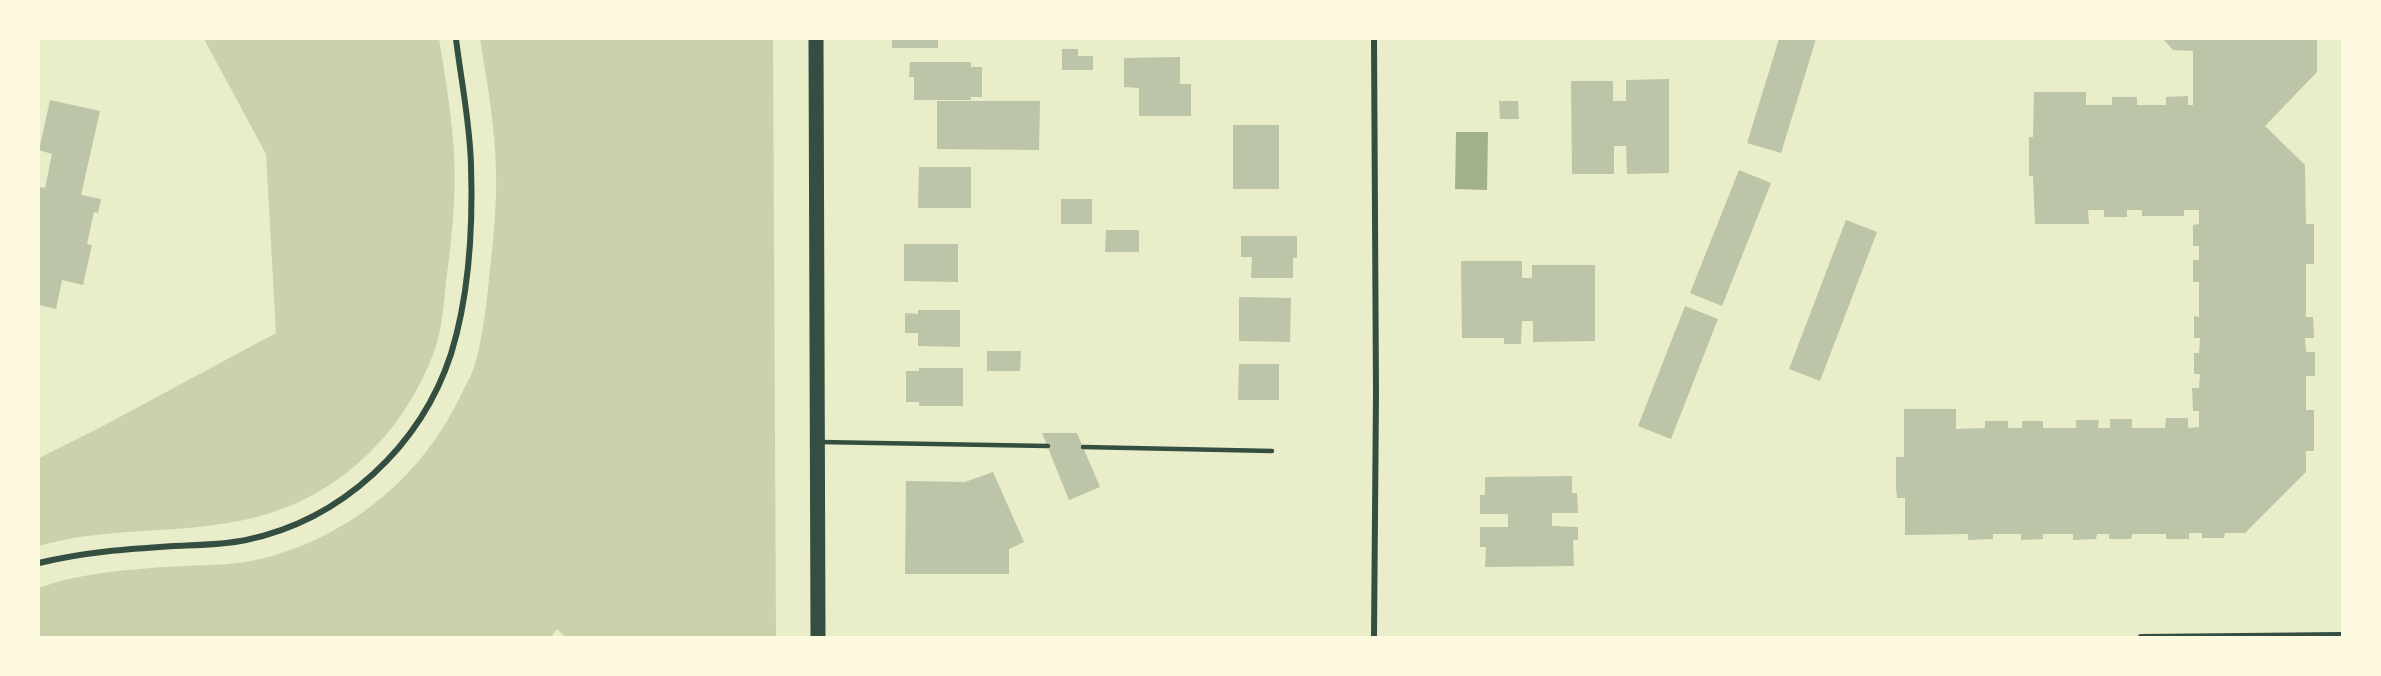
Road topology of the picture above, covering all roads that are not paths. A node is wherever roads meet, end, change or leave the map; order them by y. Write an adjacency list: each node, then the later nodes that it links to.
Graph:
1 (456, 39): 8 (street)
2 (816, 39): 4 (main road)
3 (1374, 39): 11 (street)
4 (817, 442): 5 (lane); 10 (main road)
5 (1048, 446)
6 (1083, 447): 7 (lane)
7 (1272, 451)
8 (39, 563)
9 (2342, 635): 12 (street)
10 (818, 637)
11 (1374, 637)
12 (2140, 637)

